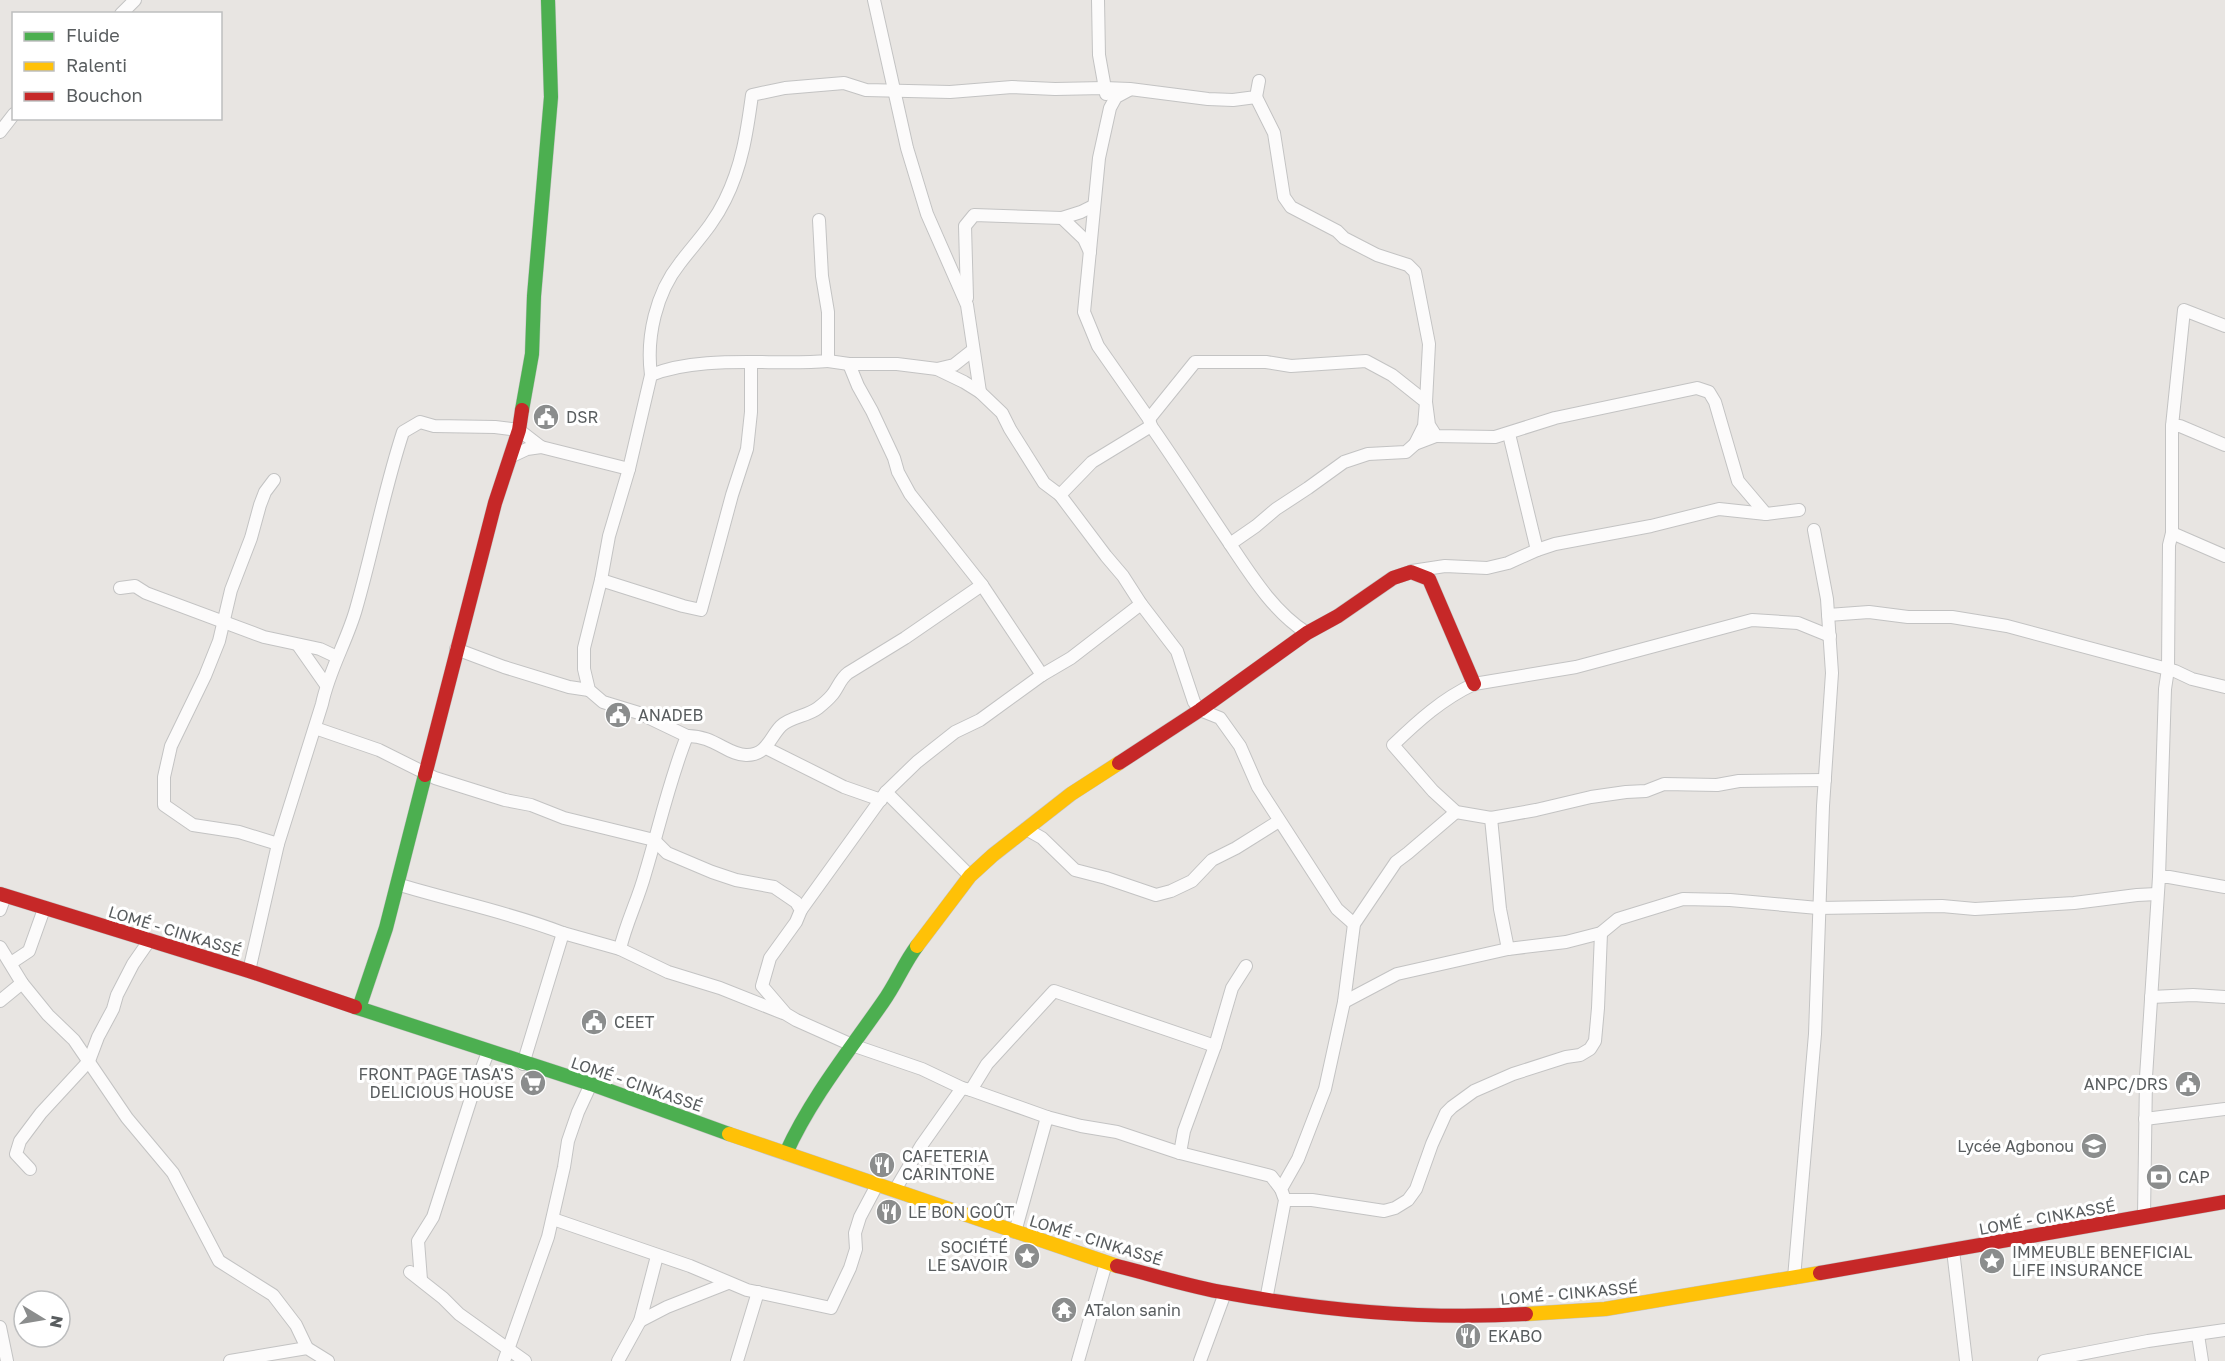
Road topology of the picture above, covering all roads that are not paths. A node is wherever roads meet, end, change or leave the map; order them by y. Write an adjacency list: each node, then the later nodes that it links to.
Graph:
1 (135, 0): 5 (street)
2 (548, 0): 30 (main road)
3 (874, 0): 9 (street)
4 (1098, 0): 7 (street)
5 (123, 12)
6 (1259, 81): 10 (street)
7 (1104, 88): 8 (street); 9 (street); 11 (street)
8 (1130, 89): 10 (street); 11 (street)
9 (894, 90): 18 (street); 25 (street)
10 (1256, 97): 27 (street)
11 (1110, 108): 14 (street)
12 (12, 117): 13 (street)
13 (0, 132)
14 (1093, 206): 15 (street); 17 (street)
15 (1062, 218): 17 (street); 18 (street)
16 (819, 220): 21 (street)
17 (1090, 254): 28 (street)
18 (967, 305): 20 (street)
19 (2225, 326): 29 (street)
20 (973, 350): 24 (street); 26 (street)
21 (828, 361): 22 (street); 23 (street)
22 (751, 362): 25 (street); 48 (street)
23 (849, 364): 24 (street); 49 (street)
24 (937, 369): 26 (street)
25 (651, 375): 37 (street)
26 (980, 392): 39 (street)
27 (1426, 402): 28 (street); 32 (street); 33 (street)
28 (1150, 423): 39 (street); 44 (street)
29 (2172, 426): 34 (street); 43 (street)
30 (519, 430): 35 (street); 36 (main road); 58 (street)
31 (1509, 434): 32 (street); 41 (street); 45 (street)
32 (1436, 436): 33 (street)
33 (1415, 444): 44 (street)
34 (2225, 445)
35 (541, 447): 36 (street); 37 (street)
36 (510, 457): 57 (main road)
37 (629, 470): 48 (street)
38 (274, 480): 53 (street)
39 (1060, 495): 51 (street)
40 (1799, 510): 41 (street)
41 (1766, 514): 45 (street)
42 (1814, 530): 52 (street)
43 (2172, 533): 46 (street); 59 (street)
44 (1230, 544): 54 (street)
45 (1537, 550): 47 (street)
46 (2225, 556)
47 (1411, 572): 54 (main road); 61 (main road)
48 (601, 580): 64 (street)
49 (982, 585): 60 (street); 68 (street)
50 (120, 588): 53 (street)
51 (1141, 604): 60 (street); 65 (street)
52 (1828, 615): 55 (street); 59 (street)
53 (223, 621): 56 (street); 77 (street)
54 (1307, 633): 65 (main road)
55 (1830, 636): 61 (street); 70 (street)
56 (298, 645): 58 (street); 62 (street)
57 (456, 649): 64 (street); 69 (main road)
58 (337, 657): 62 (street)
59 (2168, 669): 63 (street); 79 (street)
60 (1042, 675): 71 (street)
61 (1474, 684): 72 (street)
62 (326, 685): 66 (street)
63 (2225, 687)
64 (589, 690): 67 (street)
65 (1200, 710): 74 (street); 75 (main road)
66 (315, 728): 69 (street); 77 (street)
67 (687, 736): 68 (street); 76 (street)
68 (766, 748): 71 (street)
69 (425, 775): 76 (street); 80 (main road)
70 (1825, 780): 73 (street); 84 (street)
71 (884, 796): 78 (street); 87 (street)
72 (1456, 812): 73 (street); 88 (street)
73 (1491, 818): 94 (street)
74 (1279, 821): 75 (street); 88 (street)
75 (1026, 829): 78 (main road)
76 (654, 840): 87 (street); 93 (street)
77 (278, 844): 97 (street)
78 (970, 876): 105 (main road)
79 (2159, 877): 81 (street); 82 (street)
80 (397, 884): 89 (street); 103 (main road)
81 (2225, 887)
82 (2157, 894): 84 (street); 99 (street)
83 (3, 895): 85 (main road, LOMÉ - CINKASSÉ); 86 (street)
84 (1818, 908): 90 (street); 129 (street)
85 (44, 909): 91 (main road, LOMÉ - CINKASSÉ); 95 (street)
86 (0, 910)
87 (801, 910): 104 (street)
88 (1354, 924): 102 (street)
89 (563, 933): 93 (street); 109 (street)
90 (1601, 933): 94 (street); 120 (street)
91 (149, 941): 97 (main road, LOMÉ - CINKASSÉ); 108 (street)
92 (0, 947): 95 (street)
93 (620, 949): 104 (street)
94 (1508, 949): 102 (street)
95 (11, 963): 98 (street)
96 (1246, 966): 106 (street)
97 (249, 971): 103 (main road, LOMÉ - CINKASSÉ)
98 (22, 984): 101 (street); 108 (street)
99 (2151, 997): 100 (street); 114 (street)
100 (2225, 997)
101 (0, 1001)
102 (1344, 1002): 120 (street)
103 (359, 1008): 107 (main road, LOMÉ - CINKASSÉ)
104 (786, 1014): 105 (street)
105 (852, 1045): 111 (street); 116 (main road)
106 (1215, 1046): 111 (street); 115 (street)
107 (488, 1052): 109 (main road, LOMÉ - CINKASSÉ); 130 (street)
108 (89, 1061): 117 (street); 140 (street)
109 (523, 1064): 110 (main road, LOMÉ - CINKASSÉ)
110 (591, 1084): 116 (main road, LOMÉ - CINKASSÉ); 123 (street)
111 (966, 1089): 113 (street); 119 (street)
112 (2225, 1109): 114 (street)
113 (1047, 1117): 115 (street); 124 (street)
114 (2145, 1119): 122 (street)
115 (1180, 1152): 120 (street)
116 (786, 1153): 118 (main road, LOMÉ - CINKASSÉ)
117 (30, 1169)
118 (877, 1185): 119 (main road, LOMÉ - CINKASSÉ); 132 (street)
119 (895, 1190): 124 (main road, LOMÉ - CINKASSÉ)
120 (1283, 1195): 134 (street)
121 (2225, 1202): 122 (main road, LOMÉ - CINKASSÉ)
122 (2144, 1216): 125 (main road, LOMÉ - CINKASSÉ)
123 (553, 1219): 126 (street); 139 (street)
124 (1015, 1232): 127 (main road, LOMÉ - CINKASSÉ)
125 (1953, 1250): 129 (main road, LOMÉ - CINKASSÉ); 150 (street)
126 (657, 1256): 131 (street); 135 (street)
127 (1106, 1263): 133 (main road, LOMÉ - CINKASSÉ); 148 (street)
128 (410, 1272): 130 (street)
129 (1794, 1278): 134 (main road, LOMÉ - CINKASSÉ)
130 (421, 1280): 139 (street)
131 (728, 1283): 132 (street); 135 (street)
132 (758, 1292): 147 (street)
133 (1225, 1293): 134 (main road, LOMÉ - CINKASSÉ); 149 (street)
134 (1266, 1300)
135 (640, 1321): 146 (street)
136 (0, 1327): 141 (street)
137 (2225, 1330): 138 (street)
138 (2198, 1335): 151 (street); 152 (street)
139 (508, 1347): 144 (street); 145 (street)
140 (307, 1348): 142 (street); 143 (street)
141 (7, 1361)
142 (230, 1361)
143 (328, 1361)
144 (504, 1361)
145 (525, 1361)
146 (618, 1361)
147 (737, 1361)
148 (1078, 1361)
149 (1200, 1361)
150 (1966, 1361)
151 (2044, 1361)
152 (2202, 1361)

